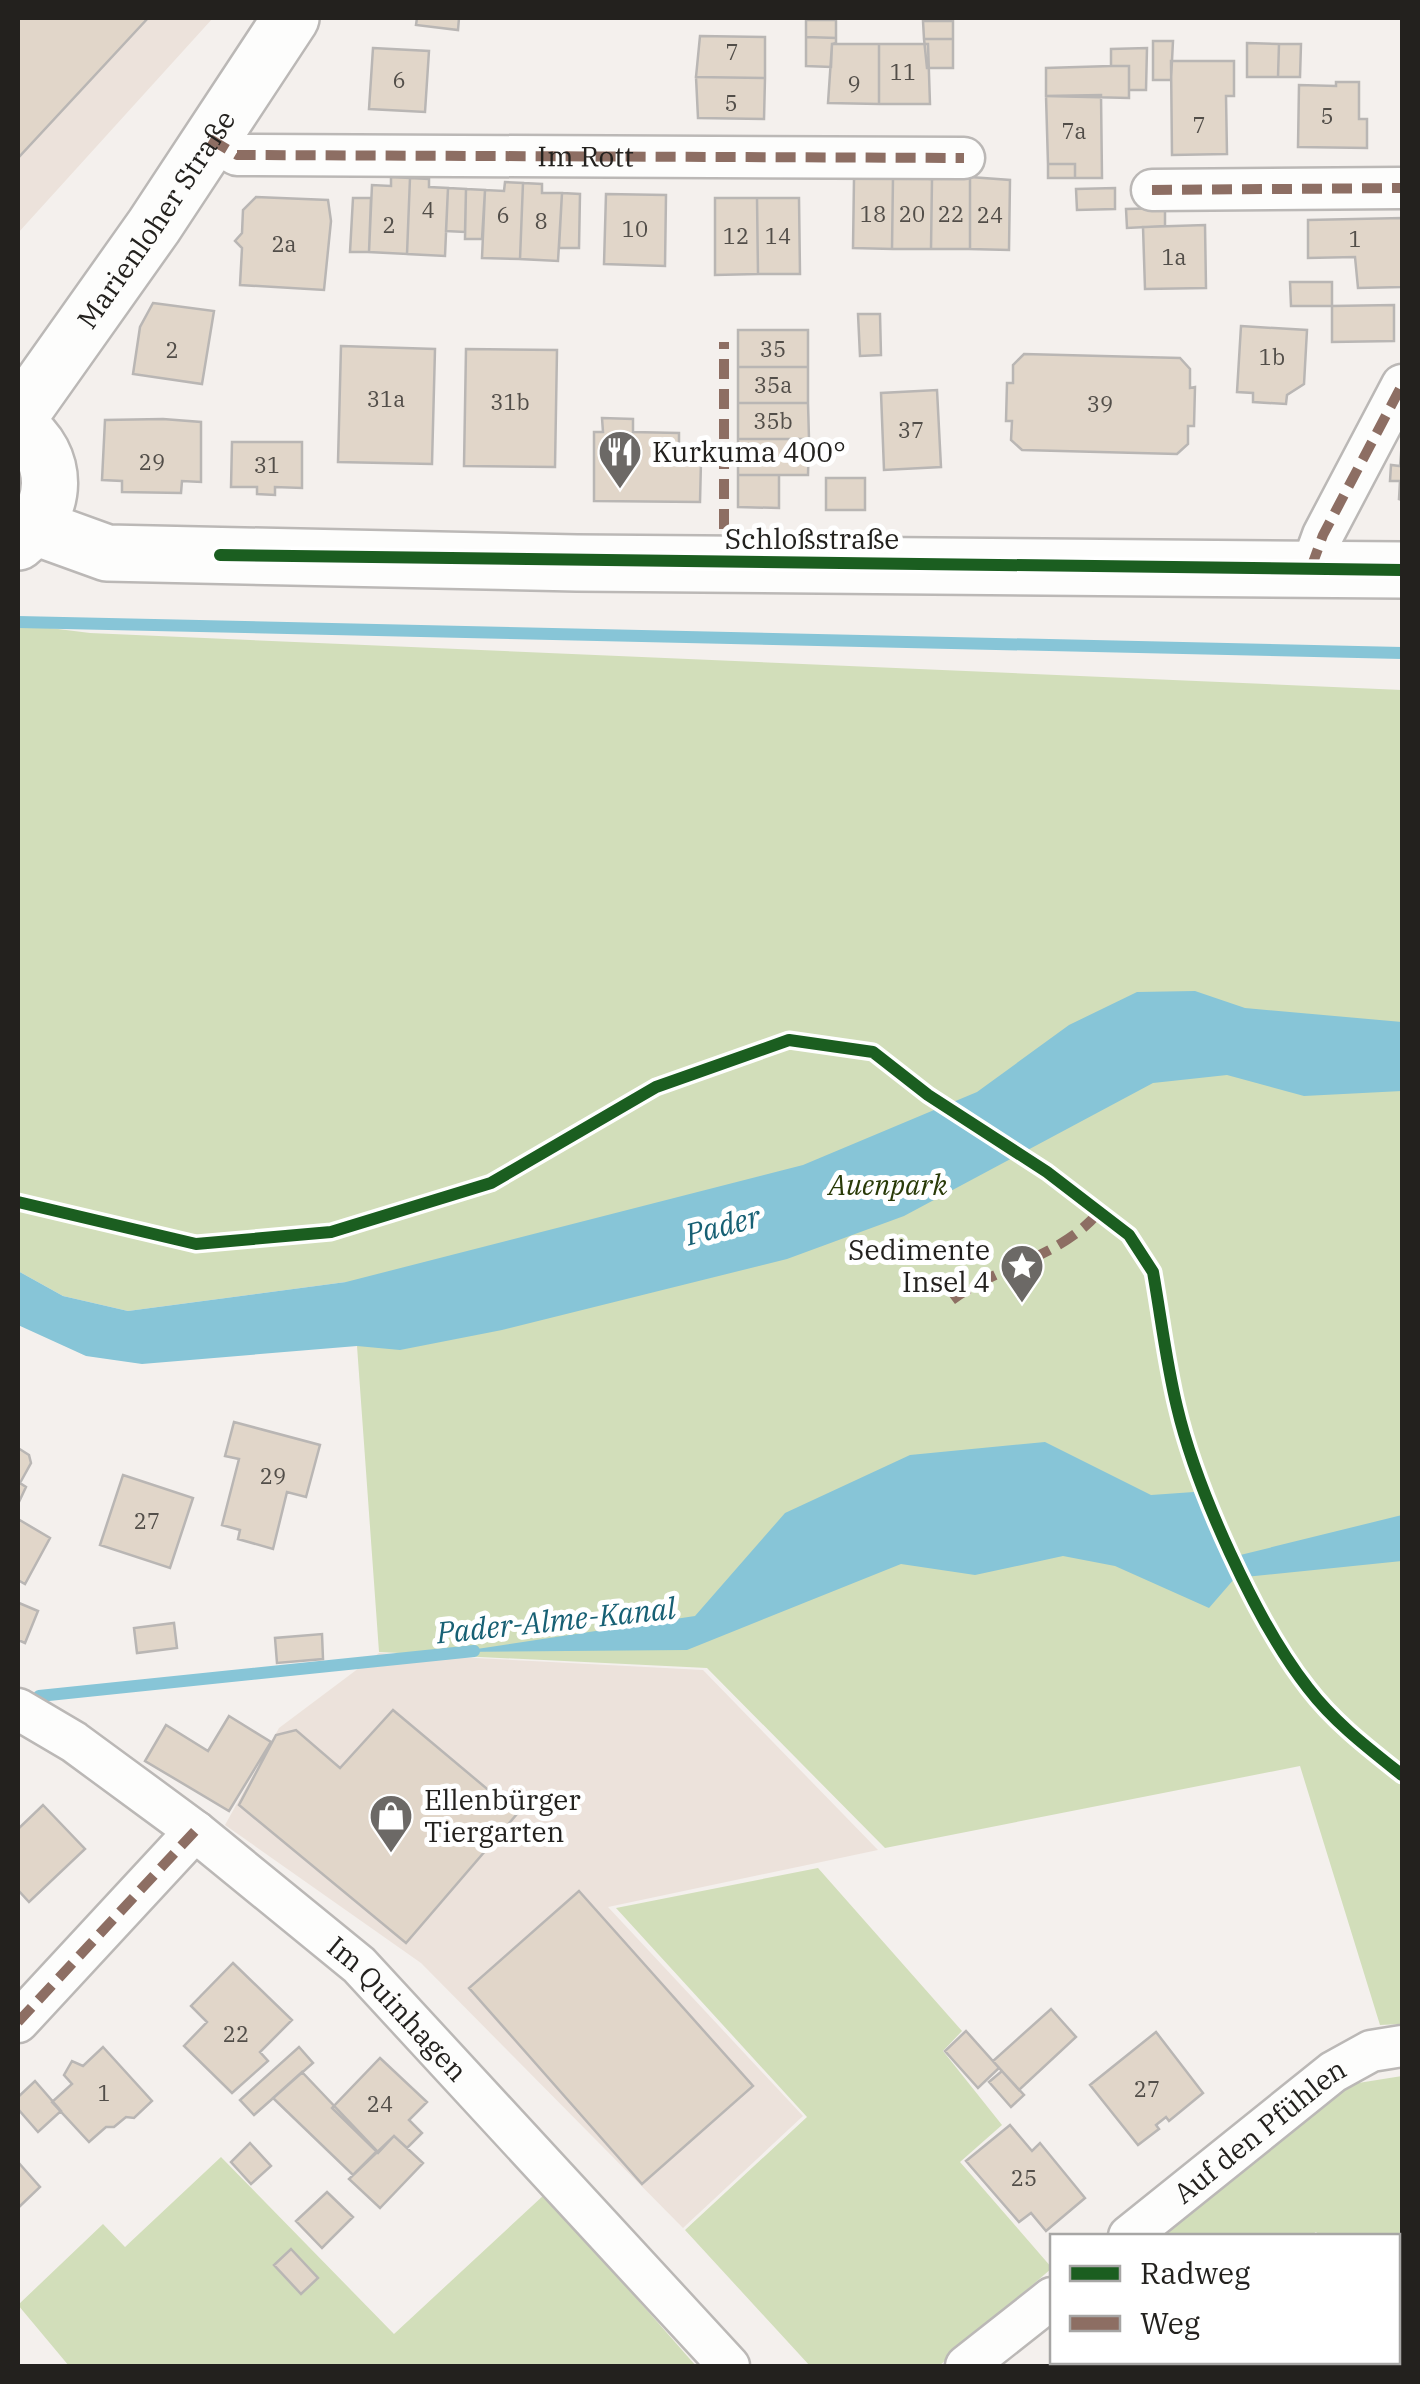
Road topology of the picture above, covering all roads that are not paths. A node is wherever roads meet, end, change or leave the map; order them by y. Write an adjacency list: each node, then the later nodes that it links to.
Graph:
1 (291, 18): 2 (street, Marienloher Straße)
2 (210, 139): 3 (street, Im Rott); 7 (street, Marienloher Straße)
3 (964, 158)
4 (1402, 188): 5 (street)
5 (1152, 190)
6 (1402, 385): 10 (street)
7 (18, 418)
8 (18, 426): 9 (street, Schloßstraße)
9 (26, 535): 10 (street, Schloßstraße)
10 (1311, 568): 11 (street, Schloßstraße)
11 (1402, 570)
12 (18, 1710): 13 (street, Im Quinhagen)
13 (195, 1831): 14 (street); 18 (street, Im Quinhagen)
14 (18, 2022)
15 (1402, 2046): 16 (street, Auf den Pfühlen)
16 (1132, 2234)
17 (1050, 2300): 19 (street)
18 (728, 2366)
19 (966, 2366)

